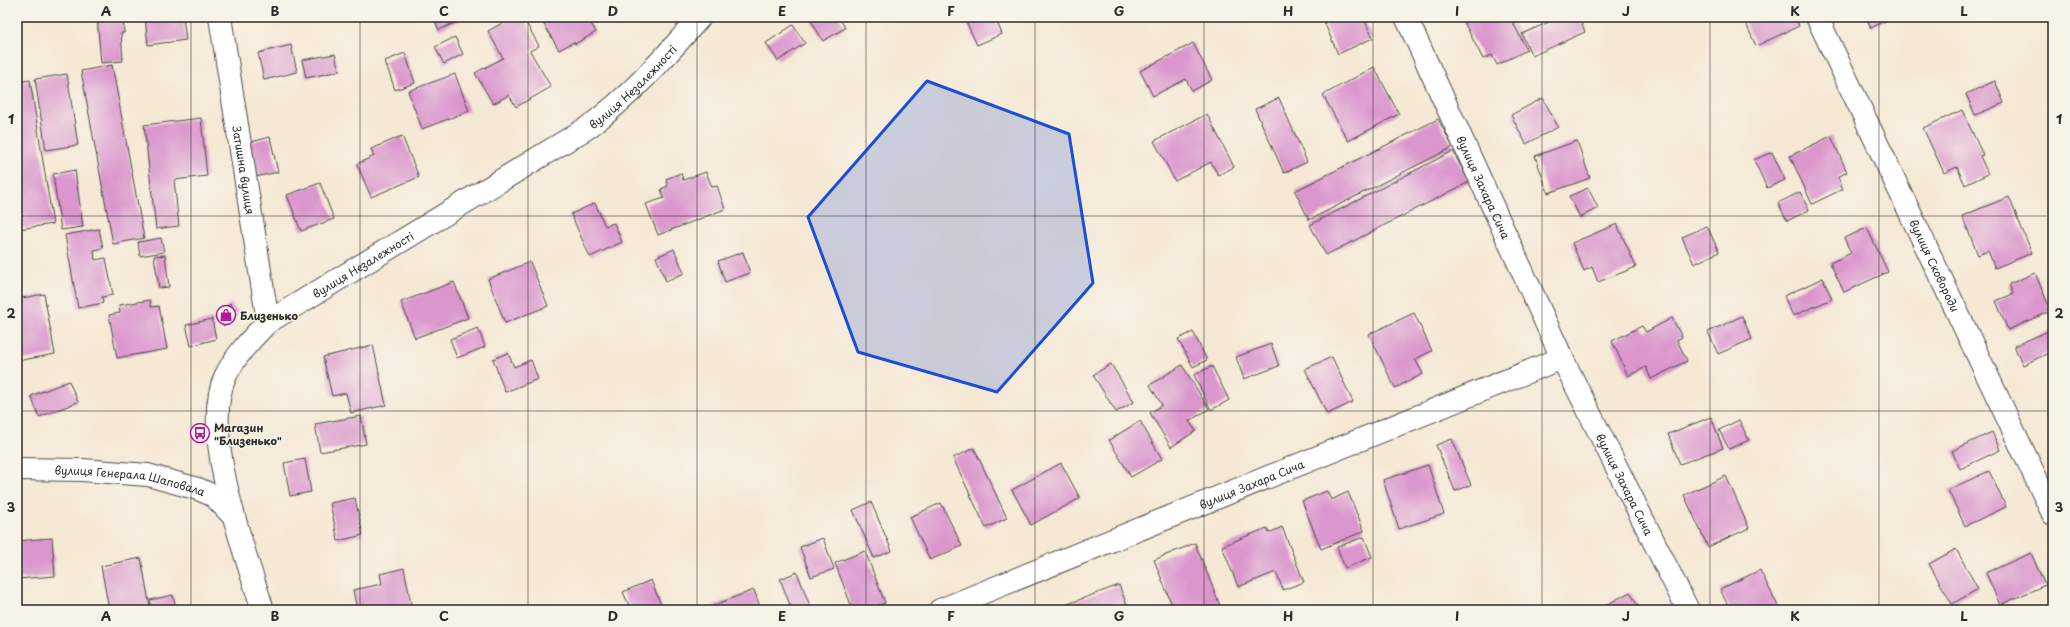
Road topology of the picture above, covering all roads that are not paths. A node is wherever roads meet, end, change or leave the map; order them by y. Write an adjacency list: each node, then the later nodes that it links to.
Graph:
1 (220, 17): 5 (street, Затишна вулиця)
2 (700, 17): 5 (street, вулиця Незалежності)
3 (1406, 17): 6 (street, вулиця Захара Сича)
4 (1817, 17): 8 (street, вулиця Сковороди)
5 (268, 322): 9 (street, вулиця Незалежності)
6 (1562, 358): 11 (street, вулиця Захара Сича); 12 (street, вулиця Захара Сича)
7 (17, 469): 9 (street, вулиця Генерала Шаповала)
8 (2053, 514)
9 (233, 516): 10 (street, вулиця Незалежності)
10 (263, 610)
11 (940, 610)
12 (1688, 610)

